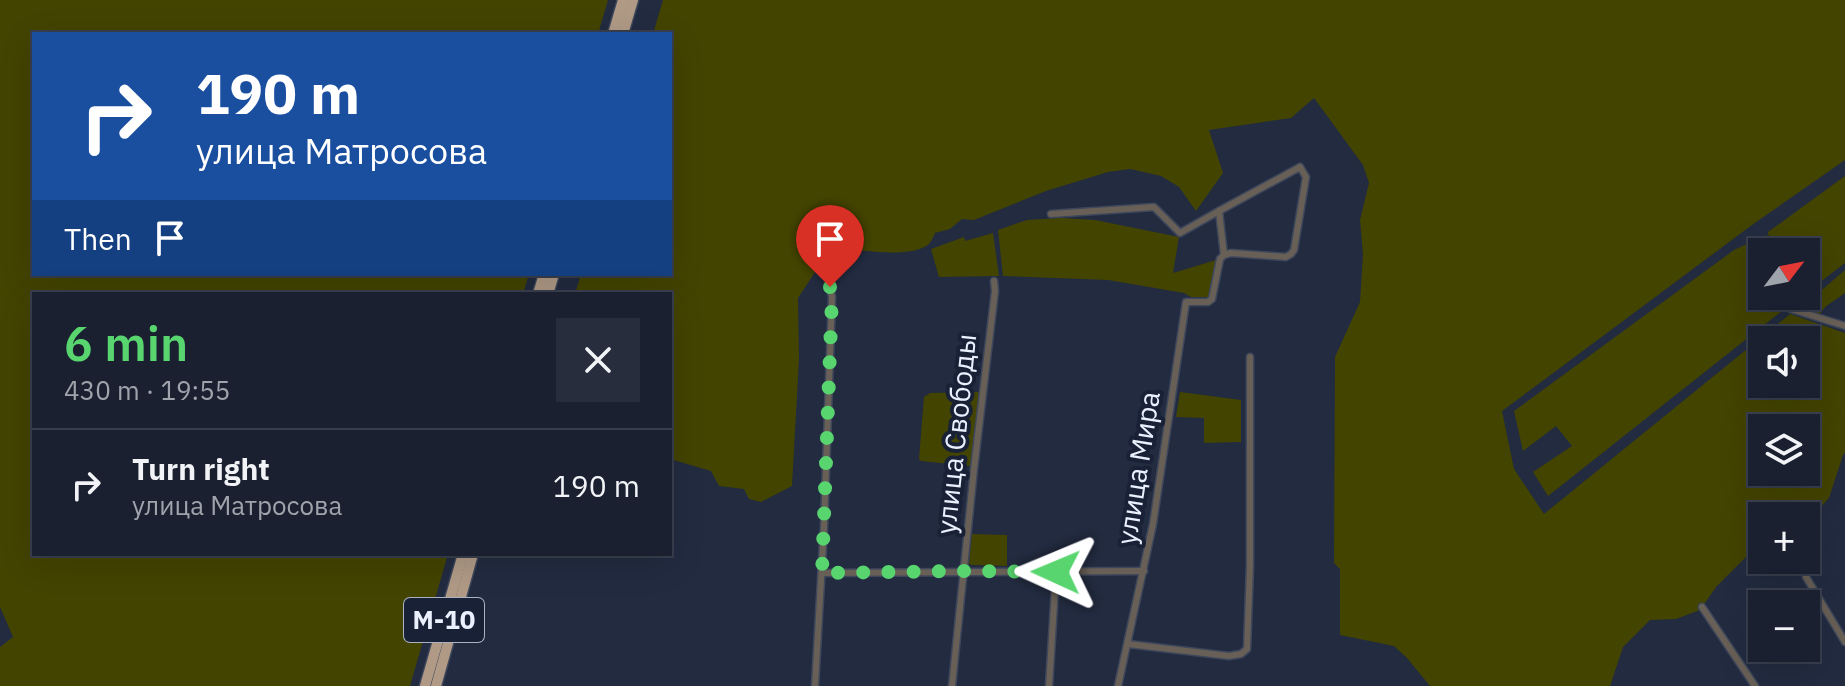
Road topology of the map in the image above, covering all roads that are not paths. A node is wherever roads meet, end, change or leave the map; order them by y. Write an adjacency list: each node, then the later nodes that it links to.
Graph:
1 (623, 0): 3 (highway)
2 (633, 0): 4 (highway)
3 (614, 32)
4 (624, 32)
5 (1219, 211): 6 (street); 7 (street); 7 (street)
6 (1051, 214)
7 (1224, 255): 16 (street, улица Мира)
8 (994, 281): 15 (street, улица Свободы)
9 (830, 287): 18 (street)
10 (1794, 310): 11 (street)
11 (1845, 326)
12 (1250, 357): 22 (street)
13 (462, 556): 23 (highway, М-10)
14 (472, 556): 24 (highway, М-10)
15 (964, 571): 17 (street); 18 (street); 26 (street, улица Свободы)
16 (1144, 571): 17 (street); 22 (street, улица Мира)
17 (1056, 572): 27 (street)
18 (822, 573): 25 (street)
19 (1806, 577): 21 (street)
20 (1702, 607): 29 (street)
21 (1845, 642)
22 (1128, 644): 28 (street, улица Мира)
23 (425, 686)
24 (436, 686)
25 (815, 686)
26 (952, 686)
27 (1049, 686)
28 (1118, 686)
29 (1755, 686)

